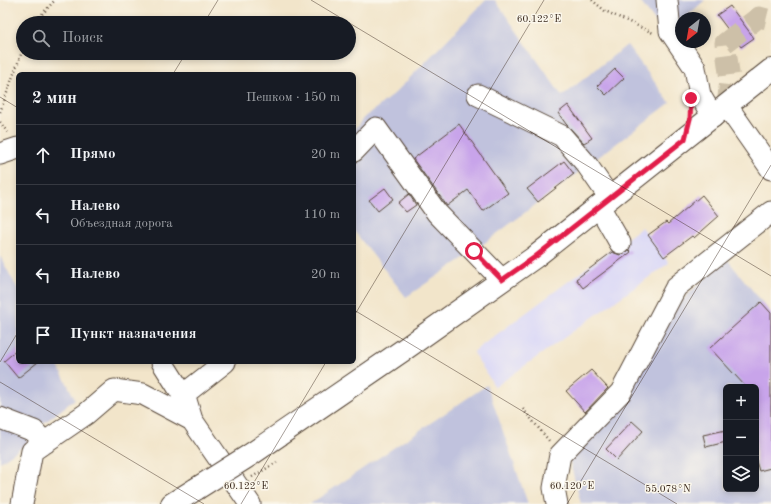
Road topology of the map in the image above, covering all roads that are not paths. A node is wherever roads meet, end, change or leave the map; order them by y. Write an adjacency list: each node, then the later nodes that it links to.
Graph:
1 (666, 0): 4 (street)
2 (771, 70): 4 (main road)
3 (478, 95): 9 (street)
4 (720, 111): 8 (street); 9 (main road)
5 (16, 149): 7 (street)
6 (356, 149): 12 (street)
7 (0, 154)
8 (771, 169)
9 (604, 202): 11 (street); 12 (main road)
10 (771, 212): 22 (street)
11 (620, 243)
12 (502, 280): 20 (main road, bridge)
13 (163, 364): 15 (street)
14 (222, 364): 15 (street)
15 (183, 395): 17 (street)
16 (0, 418): 18 (street)
17 (192, 420): 18 (street); 21 (street)
18 (45, 443): 19 (street)
19 (22, 504)
20 (172, 504)
21 (250, 504)
22 (557, 504)

